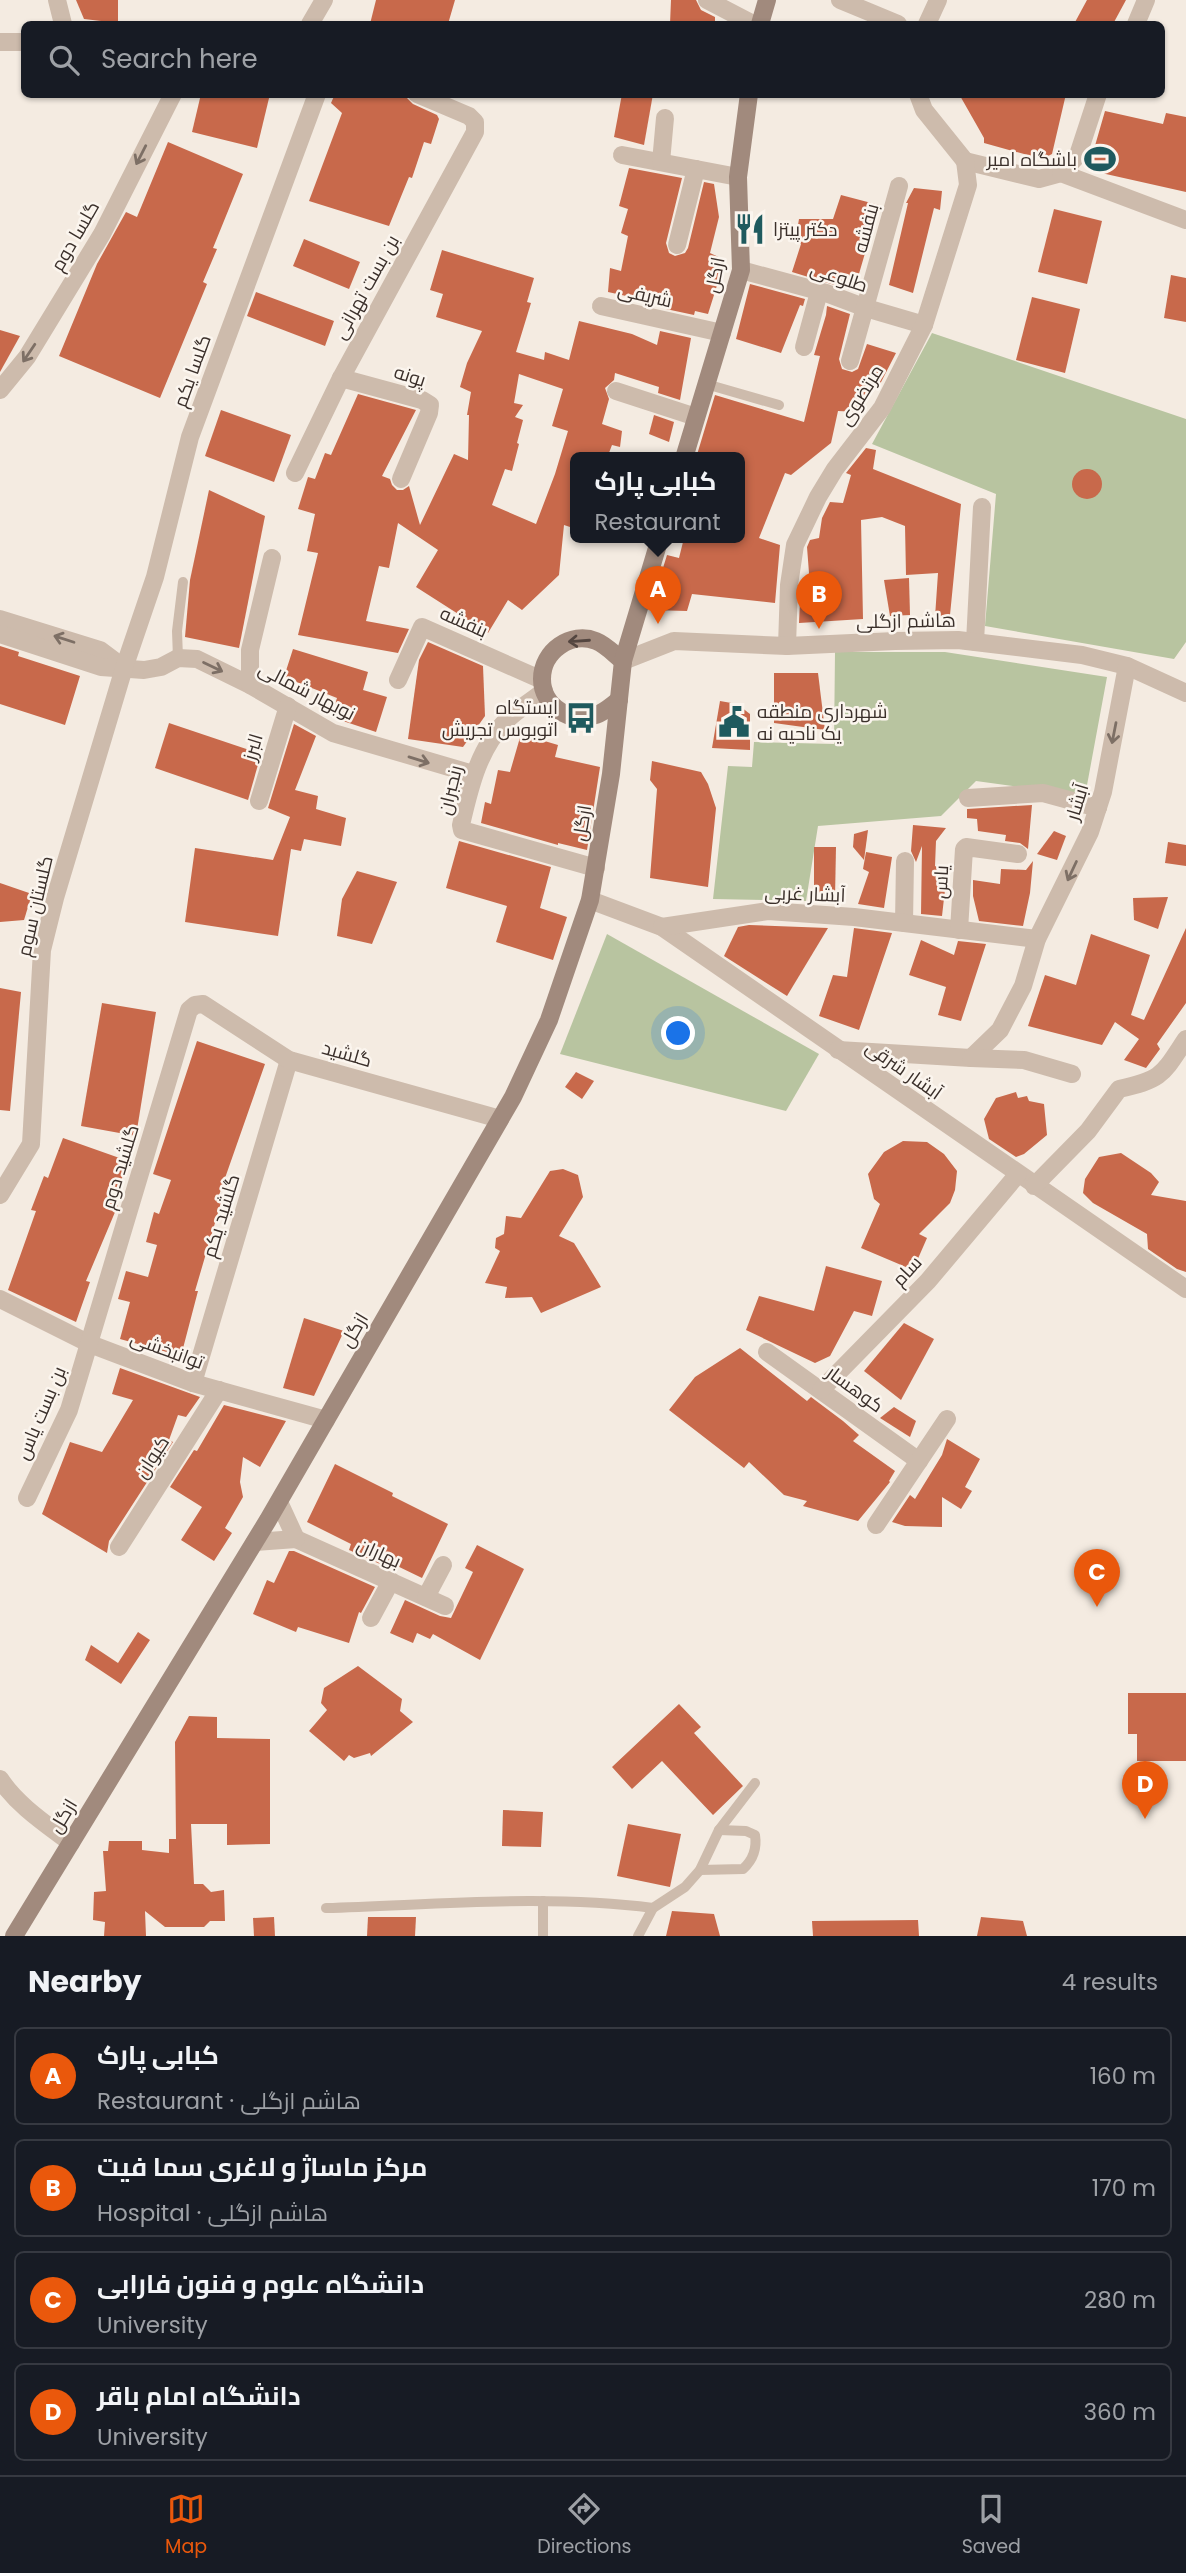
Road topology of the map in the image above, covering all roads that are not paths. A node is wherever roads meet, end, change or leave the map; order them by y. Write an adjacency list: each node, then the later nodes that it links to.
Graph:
1 (57, 0): 8 (street)
2 (324, 0): 9 (street)
3 (707, 0): 10 (street)
4 (767, 0): 11 (main road)
5 (839, 0): 12 (street)
6 (938, 0): 13 (street)
7 (1146, 0): 14 (street)
8 (62, 21)
9 (312, 21)
10 (747, 21)
11 (762, 21)
12 (891, 21)
13 (928, 21)
14 (1137, 21)
15 (0, 42): 16 (street)
16 (21, 42)
17 (171, 98): 43 (street, گلسا دوم, one-way to 43)
18 (316, 98): 61 (street, گلسا يكم)
19 (426, 98): 41 (street, بن بست تهرانی)
20 (748, 98): 29 (main road, ازگل)
21 (920, 98): 25 (street)
22 (1097, 98): 28 (street)
23 (665, 118): 26 (street)
24 (622, 155): 26 (street)
25 (965, 161): 28 (street); 37 (street, مرتضوی)
26 (661, 162): 27 (street)
27 (696, 169): 29 (street); 32 (street)
28 (1061, 173): 31 (street)
29 (738, 177): 33 (main road, ازگل)
30 (899, 186): 36 (street, بنفشه)
31 (1186, 220)
32 (677, 245)
33 (741, 270): 34 (street, طلوعی); 38 (main road, ازگل)
34 (819, 292): 36 (street, طلوعی); 39 (street)
35 (601, 306): 38 (street, شریفی)
36 (866, 308): 37 (street, طلوعی); 40 (street, بنفشه)
37 (924, 325): 57 (street, مرتضوی)
38 (722, 333): 42 (main road, ازگل)
39 (804, 347)
40 (850, 361)
41 (341, 378): 48 (street, بن بست تهرانی); 49 (street, پونه)
42 (706, 384): 45 (lane); 46 (main road, ازگل)
43 (0, 390)
44 (616, 391): 46 (street)
45 (779, 405)
46 (696, 418): 47 (main road, ازگل)
47 (686, 452)
48 (295, 474)
49 (401, 479)
50 (982, 507): 56 (street)
51 (658, 543): 59 (main road)
52 (272, 558): 63 (street)
53 (183, 582): 58 (lane)
54 (0, 619): 61 (street, one-way to 54)
55 (0, 634): 61 (street)
56 (975, 642): 57 (street, هاشم ازگلی); 60 (street, هاشم ازگلی)
57 (788, 646): 59 (street, هاشم ازگلی)
58 (178, 658): 61 (street); 63 (street, نوبهار شمالی, one-way to 63)
59 (623, 661): 64 (main road, one-way to 64); 66 (main road)
60 (1127, 666): 65 (street, هاشم ازگلی); 71 (street, آبشار, one-way to 71)
61 (124, 668): 89 (street, گلستان سوم)
62 (398, 680): 64 (street, بنفشه)
63 (250, 685): 67 (street, نوبهار شمالی)
64 (543, 686): 66 (main road); 68 (street, رنجبران)
65 (1184, 689)
66 (619, 700): 74 (main road, ازگل)
67 (288, 706): 68 (street, نوبهار شمالی, one-way to 68); 70 (street, البرز)
68 (473, 774): 74 (street, رنجبران)
69 (968, 798): 71 (street)
70 (259, 801)
71 (1098, 807): 79 (street, آبشار, one-way to 79)
72 (1018, 854): 78 (street, یاس)
73 (905, 861): 76 (street)
74 (596, 868): 75 (main road, ازگل)
75 (590, 900): 77 (street, آبشار شرقی); 86 (main road, ازگل)
76 (904, 923): 77 (street, آبشار غربی); 78 (street, آبشار غربی)
77 (662, 927): 82 (street, آبشار شرقی)
78 (959, 930): 79 (street)
79 (1037, 939): 83 (street, آبشار)
80 (195, 1005): 84 (street, گلشید); 92 (street, گلشيد دوم)
81 (1186, 1039): 88 (street)
82 (838, 1050): 83 (street); 87 (street, آبشار شرقی)
83 (971, 1058): 85 (street)
84 (289, 1060): 86 (street, گلشید); 94 (street, گلشيد يكم)
85 (1072, 1074)
86 (500, 1119): 98 (main road, ازگل)
87 (1018, 1174): 88 (street, آبشار شرقی); 96 (street, سام)
88 (1034, 1186): 90 (street, آبشار شرقی)
89 (0, 1195)
90 (1186, 1289)
91 (0, 1299): 92 (street, توانبخشی)
92 (90, 1343): 94 (street, توانبخشی); 100 (street, بن بست یاس)
93 (767, 1352): 96 (street, کوهسار)
94 (194, 1383): 95 (street, توانبخشی)
95 (219, 1390): 98 (street, توانبخشی); 105 (street, کیوان)
96 (821, 1390): 99 (street, کوهسار)
97 (947, 1419): 99 (street)
98 (326, 1420): 101 (main road, ازگل)
99 (919, 1461): 102 (street)
100 (27, 1498)
101 (279, 1502): 103 (street); 104 (main road, ازگل)
102 (877, 1525)
103 (296, 1539): 104 (street); 107 (street, بهاران)
104 (255, 1542): 114 (main road, ازگل)
105 (119, 1547)
106 (443, 1565): 108 (street)
107 (391, 1581): 108 (street, بهاران); 110 (street)
108 (426, 1597): 109 (street, بهاران)
109 (445, 1606)
110 (371, 1618)
111 (0, 1779): 114 (street)
112 (755, 1783): 113 (lane)
113 (719, 1830): 115 (lane); 115 (lane)
114 (71, 1843): 119 (main road, ازگل)
115 (700, 1870): 118 (lane)
116 (543, 1901): 117 (lane); 118 (lane); 120 (lane)
117 (326, 1908)
118 (653, 1908): 121 (lane)
119 (14, 1936)
120 (542, 1936)
121 (638, 1936)

